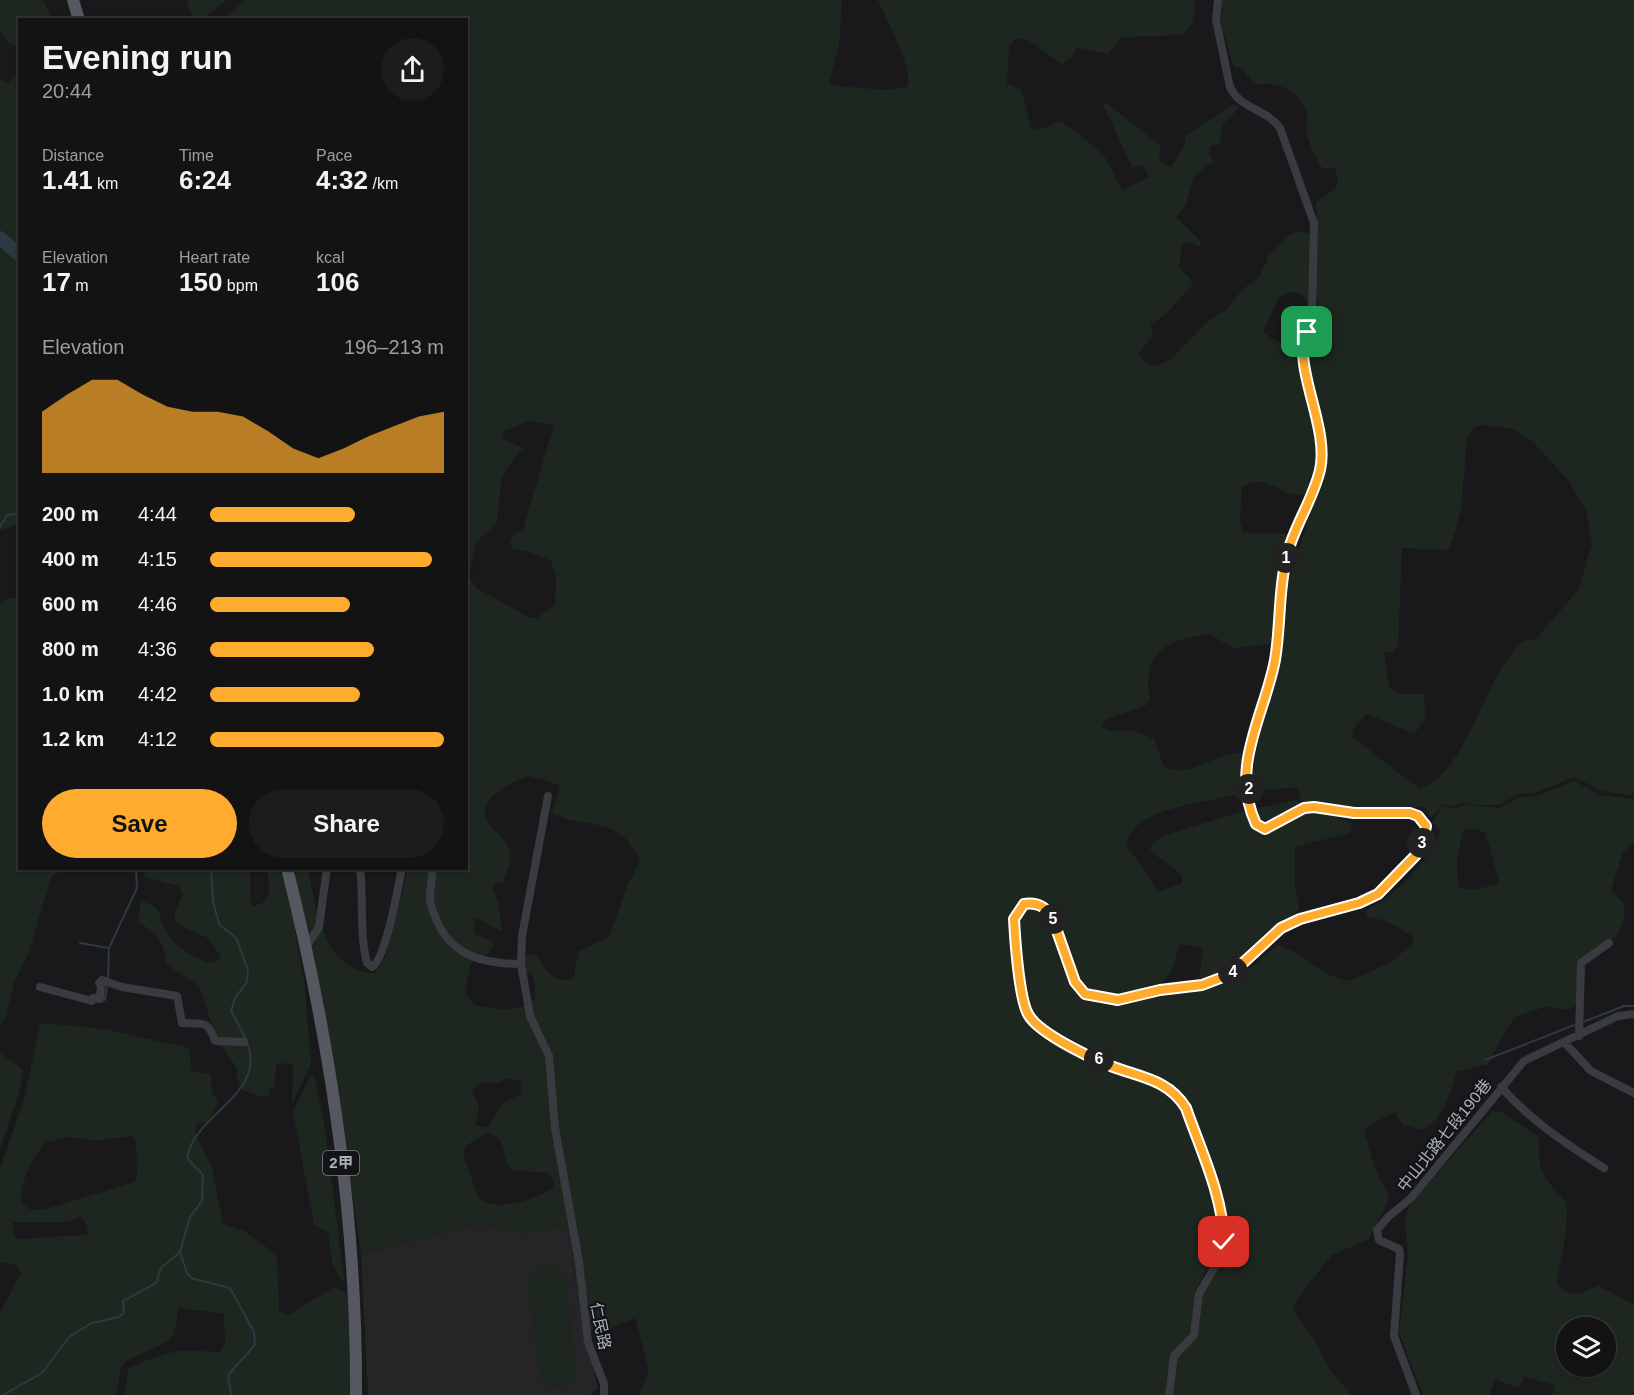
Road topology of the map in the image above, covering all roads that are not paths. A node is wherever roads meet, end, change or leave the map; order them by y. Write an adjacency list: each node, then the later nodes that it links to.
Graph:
1 (73, 0): 3 (main road)
2 (1218, 0): 23 (street)
3 (78, 18)
4 (548, 796): 12 (street, 仁民路)
5 (287, 870): 11 (main road, 2甲)
6 (327, 870): 11 (street)
7 (360, 870): 8 (street)
8 (402, 870)
9 (432, 870): 12 (street)
10 (1610, 943): 15 (street)
11 (306, 946): 21 (main road, 2甲)
12 (521, 964): 22 (street, 仁民路)
13 (40, 987): 16 (street)
14 (1634, 1014): 15 (street, 中山北路七段190巷)
15 (1579, 1036): 17 (street, 中山北路七段190巷)
16 (244, 1042)
17 (1564, 1042): 18 (street, 中山北路七段190巷); 19 (street)
18 (1501, 1088): 20 (street); 24 (street, 中山北路七段190巷)
19 (1634, 1093)
20 (1604, 1168)
21 (356, 1395)
22 (604, 1395)
23 (1169, 1395)
24 (1416, 1395)

